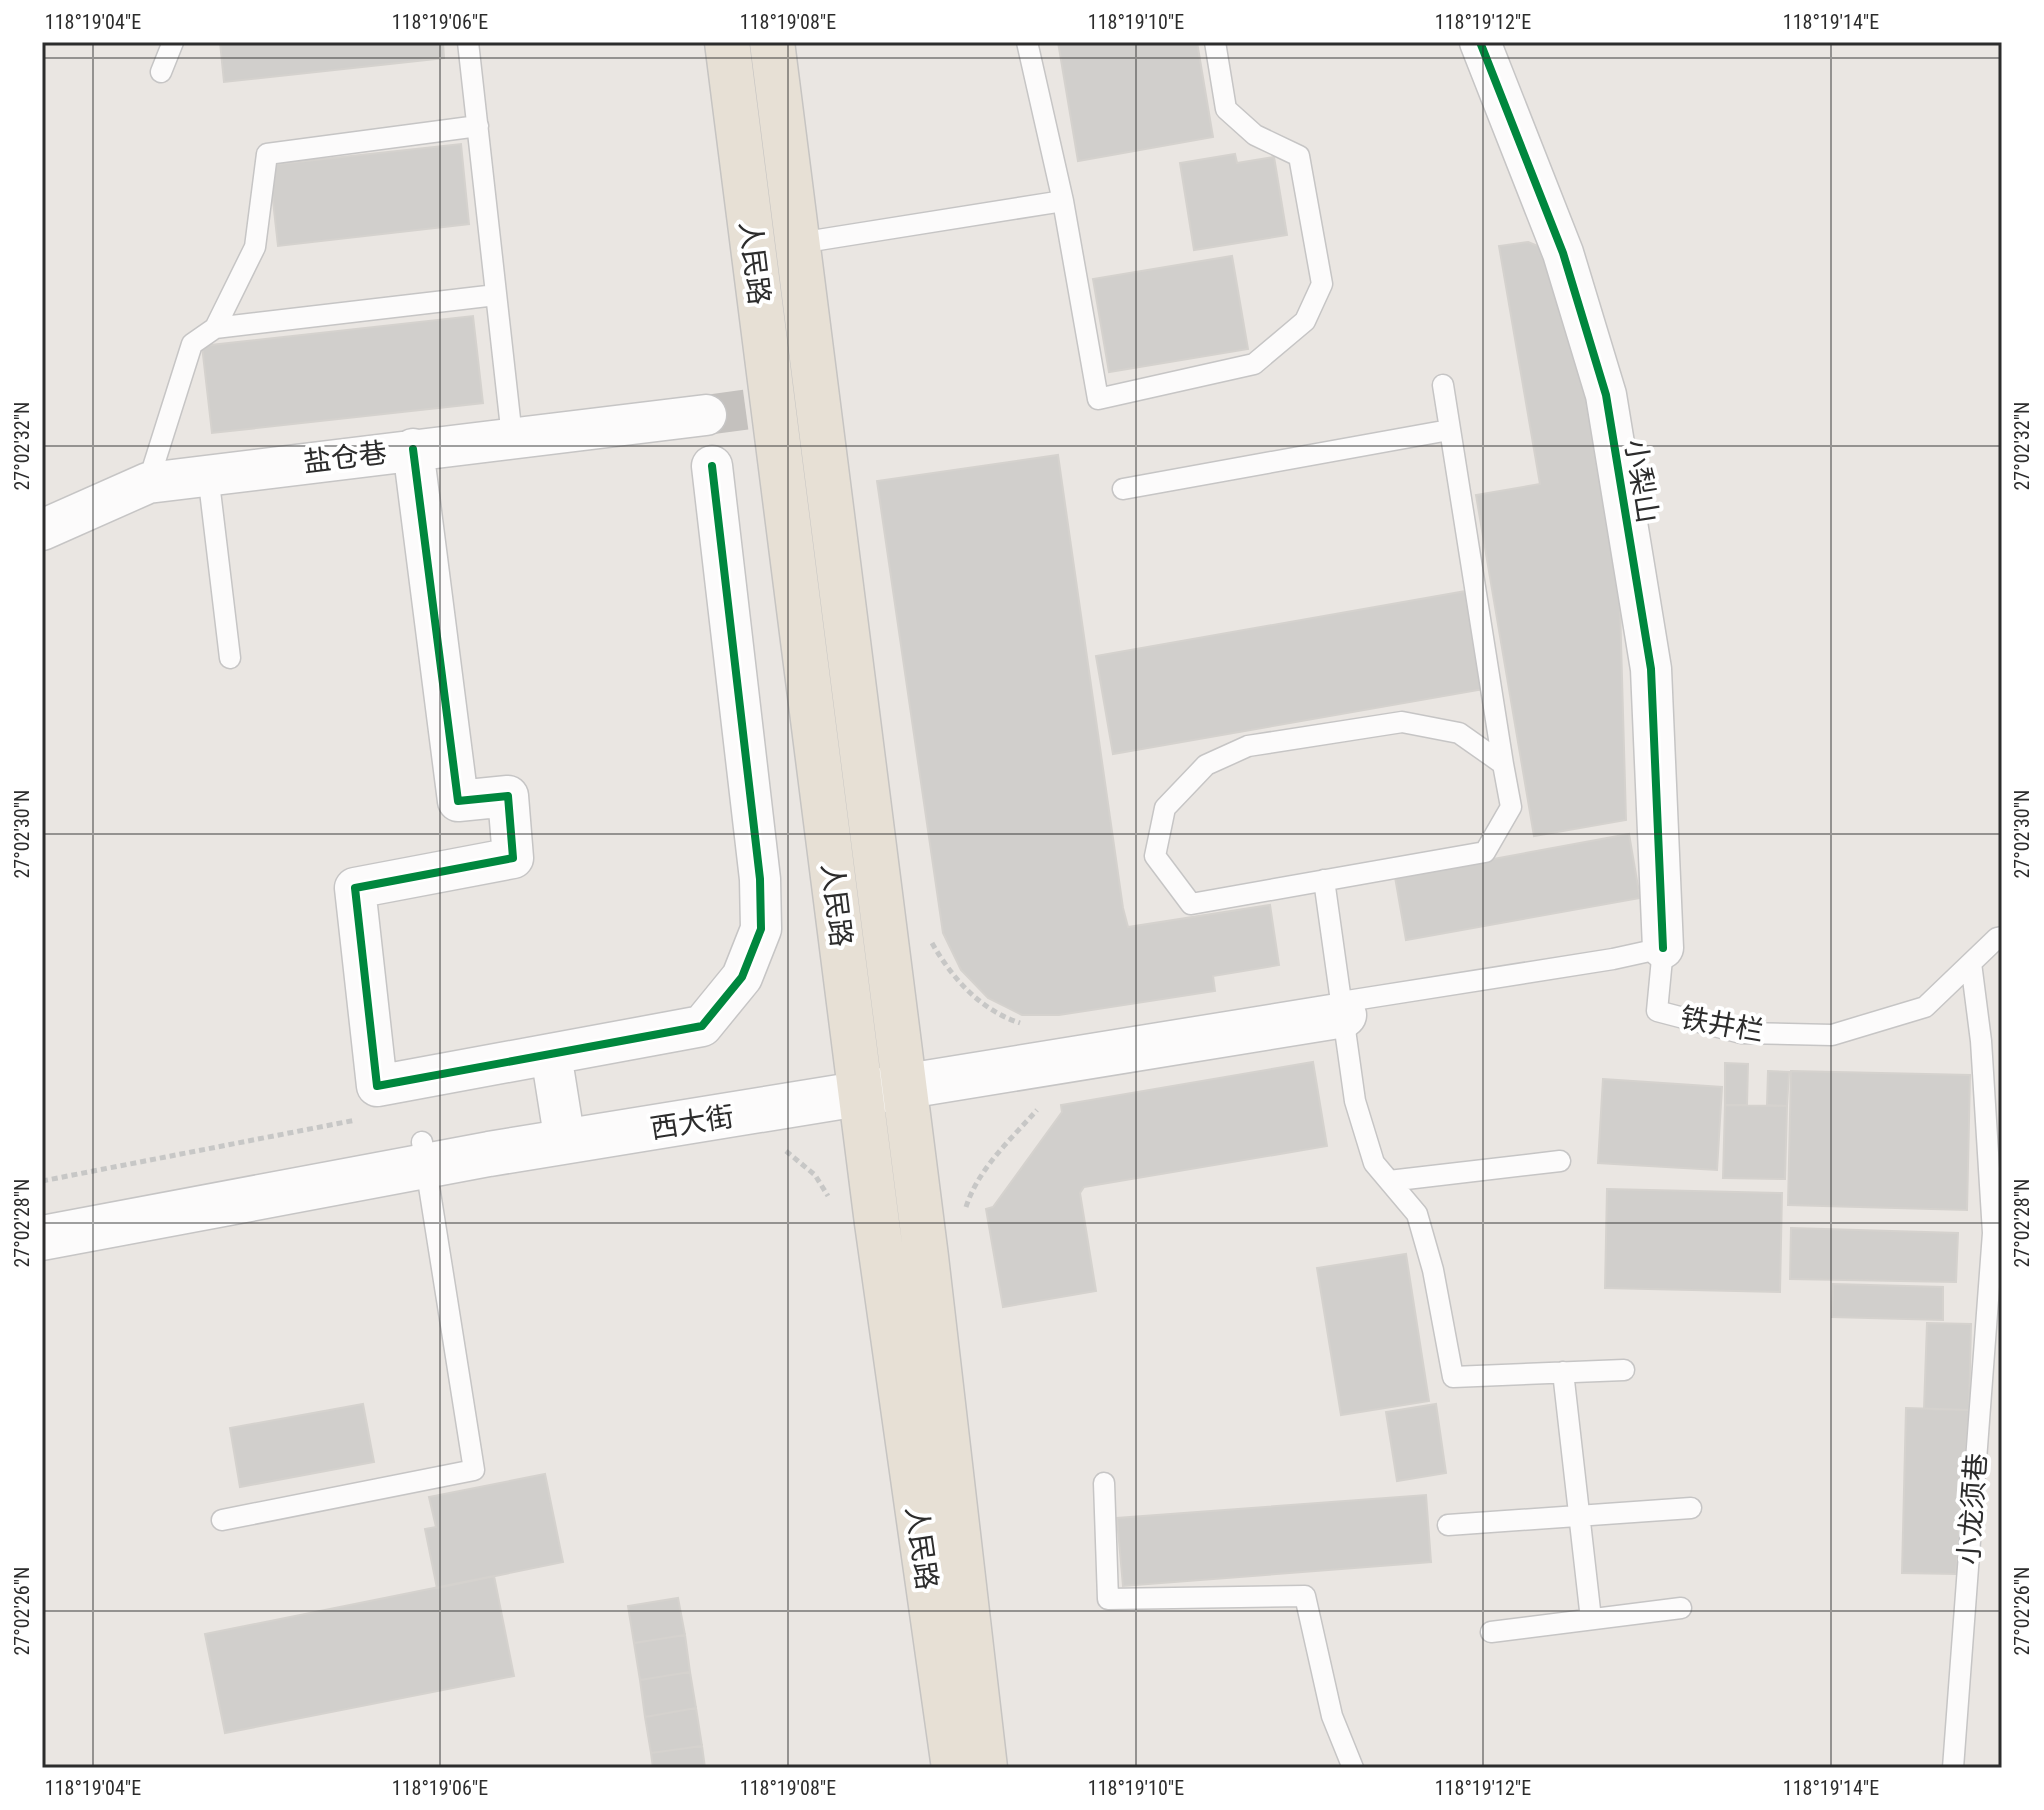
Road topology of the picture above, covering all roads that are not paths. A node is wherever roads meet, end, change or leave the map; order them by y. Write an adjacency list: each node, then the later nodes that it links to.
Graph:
1 (173, 42): 8 (lane)
2 (468, 42): 9 (lane)
3 (727, 42): 12 (main road, 人民路)
4 (772, 42): 11 (main road, 人民路)
5 (1027, 42): 10 (lane)
6 (1215, 42): 10 (lane)
7 (1480, 42): 31 (street, 小梨山)
8 (161, 72)
9 (478, 126): 13 (lane); 14 (lane)
10 (1063, 201): 11 (lane)
11 (797, 244): 12 (lane); 16 (main road, 人民路)
12 (754, 251): 17 (main road, 人民路)
13 (496, 295): 14 (lane); 20 (lane)
14 (215, 328): 24 (lane)
15 (1443, 385): 19 (lane)
16 (817, 402): 17 (street); 35 (main road, 人民路)
17 (761, 408): 36 (main road, 人民路)
18 (706, 415): 20 (street, 盐仓巷)
19 (1449, 430): 25 (lane); 28 (lane)
20 (512, 437): 21 (street, 盐仓巷)
21 (413, 449): 23 (street, 盐仓巷); 34 (street)
22 (712, 466): 34 (street)
23 (208, 474): 24 (street, 盐仓巷); 27 (lane)
24 (148, 483): 26 (street, 盐仓巷)
25 (1123, 489)
26 (42, 530)
27 (230, 658)
28 (1503, 764): 29 (lane); 29 (lane)
29 (1324, 880): 33 (lane)
30 (2002, 937): 32 (lane, 铁井栏)
31 (1663, 948): 32 (lane, 铁井栏); 33 (lane)
32 (1971, 963): 56 (lane, 小龙须巷)
33 (1341, 1003): 35 (street, 西大街); 40 (lane)
34 (551, 1054): 37 (street)
35 (903, 1075): 36 (street, 西大街); 54 (main road, 人民路)
36 (859, 1082): 37 (street, 西大街); 53 (main road, 人民路)
37 (563, 1131): 38 (street, 西大街)
38 (424, 1154): 41 (street, 西大街); 42 (street, 西大街); 48 (lane)
39 (1560, 1161): 40 (lane)
40 (1389, 1181): 44 (lane)
41 (42, 1215)
42 (42, 1238)
43 (1624, 1370): 44 (lane)
44 (1563, 1372): 47 (lane)
45 (1104, 1483): 55 (lane)
46 (1691, 1508): 47 (lane)
47 (1580, 1516): 49 (lane); 51 (lane)
48 (222, 1520)
49 (1448, 1525)
50 (1681, 1608): 51 (lane)
51 (1591, 1619): 52 (lane)
52 (1491, 1632)
53 (954, 1768)
54 (985, 1768)
55 (1353, 1768)
56 (1953, 1768)

